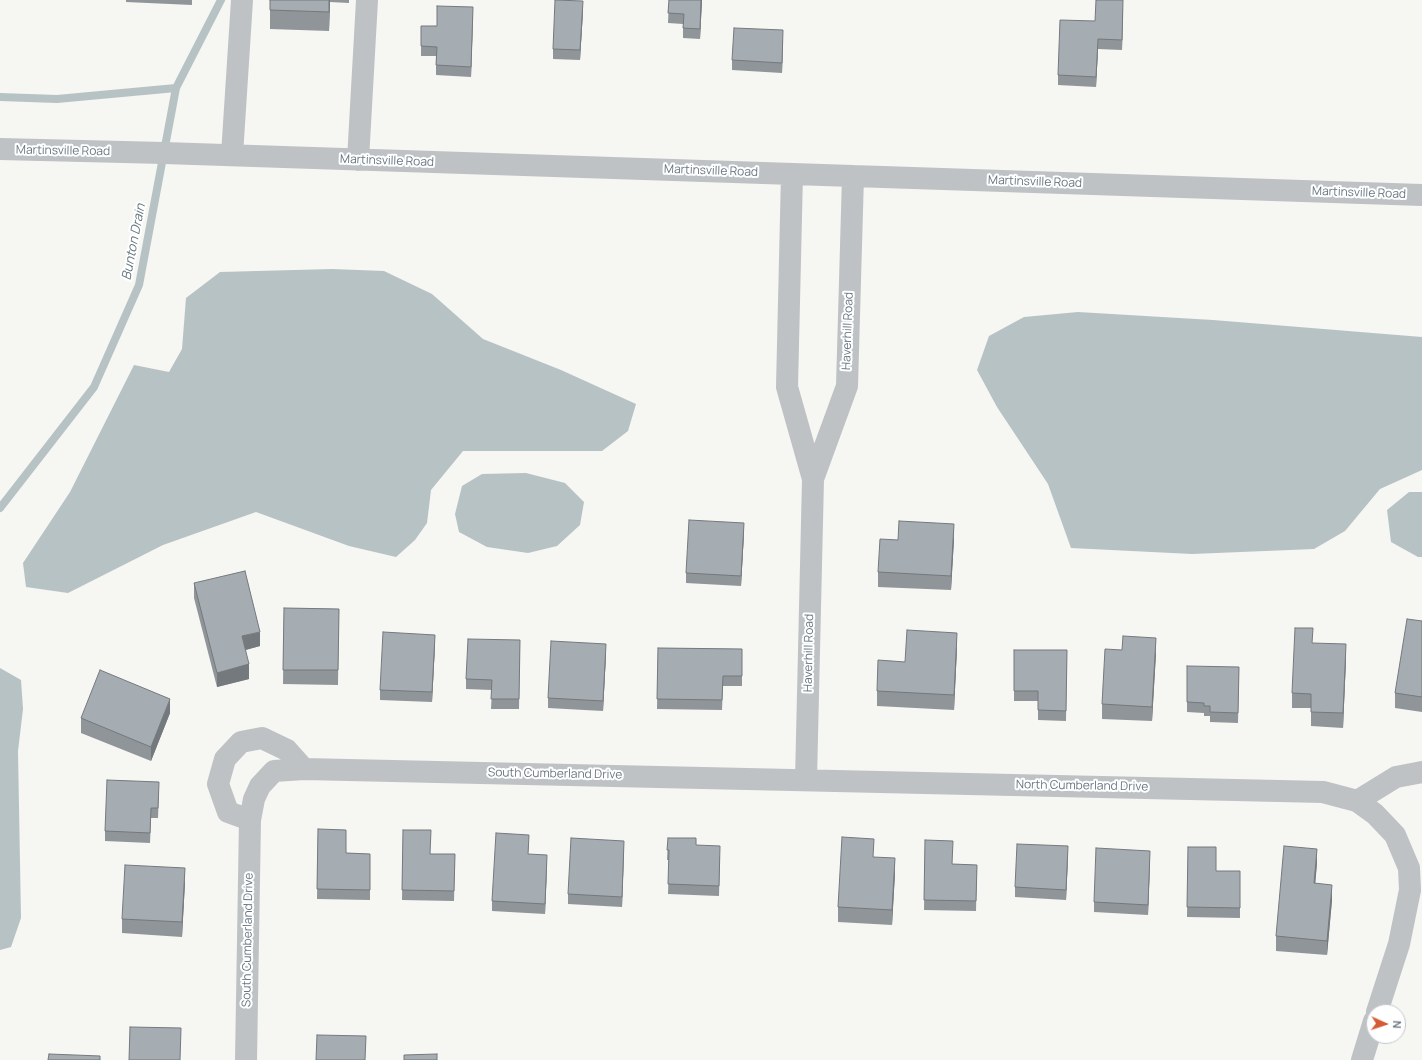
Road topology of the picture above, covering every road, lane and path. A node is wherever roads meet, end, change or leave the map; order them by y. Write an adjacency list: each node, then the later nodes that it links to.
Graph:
1 (242, 0): 4 (street)
2 (367, 0): 5 (street)
3 (0, 149): 4 (street, Martinsville Road)
4 (232, 155): 5 (street, Martinsville Road)
5 (358, 160): 6 (street, Martinsville Road)
6 (792, 174): 7 (street, Martinsville Road); 9 (street, Haverhill Road)
7 (853, 176): 8 (street, Martinsville Road); 9 (street, Haverhill Road)
8 (1422, 195)
9 (813, 479): 12 (street, Haverhill Road)
10 (304, 769): 12 (street, South Cumberland Drive); 14 (street, South Cumberland Drive); 14 (street)
11 (1422, 772): 13 (street)
12 (806, 780): 13 (street, North Cumberland Drive)
13 (1357, 801): 15 (street, North Cumberland Drive)
14 (250, 820): 18 (street, South Cumberland Drive)
15 (1416, 866): 16 (street, North Cumberland Drive)
16 (1380, 1004)
17 (1367, 1044): 19 (street)
18 (246, 1060)
19 (1362, 1060)

